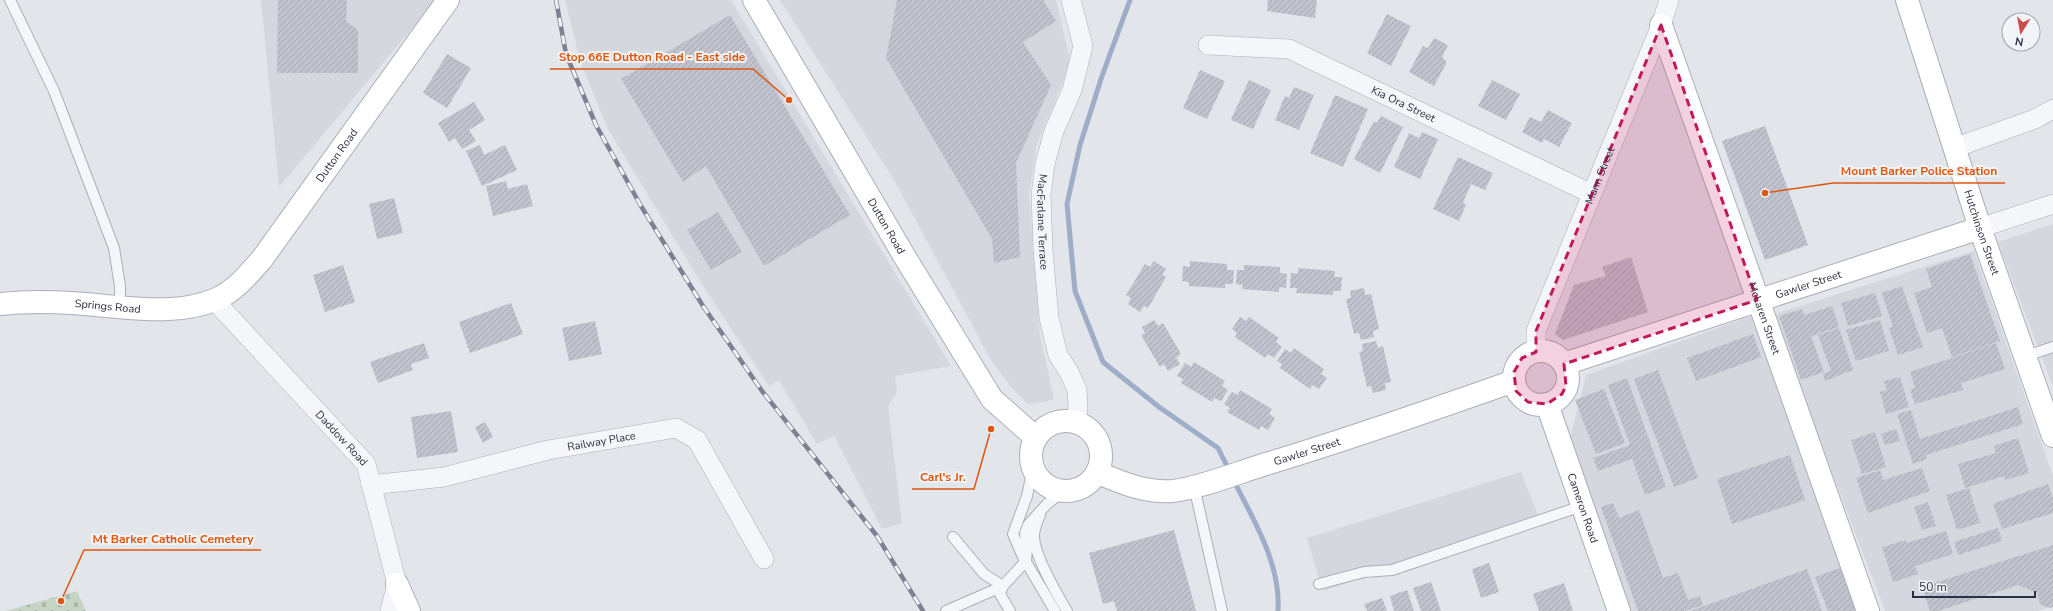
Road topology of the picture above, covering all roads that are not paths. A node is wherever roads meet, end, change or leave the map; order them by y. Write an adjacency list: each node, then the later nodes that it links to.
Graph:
1 (10, 0): 17 (lane)
2 (448, 0): 14 (street, Dutton Road)
3 (754, 0): 28 (street, Dutton Road)
4 (1071, 0): 25 (street, MacFarlane Terrace)
5 (1669, 0): 7 (street, Mann Street)
6 (1907, 0): 10 (street, Hutchinson Street)
7 (1661, 25): 11 (street, Mann Street); 15 (street, McLaren Street)
8 (1208, 45): 11 (street, Kia Ora Street)
9 (2053, 109): 10 (street)
10 (1954, 148): 13 (street, Hutchinson Street)
11 (1592, 194): 19 (street, Mann Street)
12 (2053, 204): 13 (street, Gawler Street)
13 (1980, 228): 15 (street, Gawler Street); 20 (street, Hutchinson Street)
14 (214, 300): 17 (street, Springs Road); 32 (street, Daddow Road)
15 (1757, 300): 21 (street, Gawler Street); 50 (street, McLaren Street)
16 (0, 304): 17 (street, Springs Road)
17 (120, 308)
18 (2053, 347): 20 (lane)
19 (1536, 352): 21 (street); 22 (street)
20 (2026, 356): 23 (street, Hutchinson Street)
21 (1564, 364): 24 (street)
22 (1514, 382): 24 (street); 31 (street, Gawler Street)
23 (2039, 395): 26 (street, Hutchinson Street); 27 (street, Hutchinson Street)
24 (1547, 404): 34 (street, Cameron Road)
25 (1076, 422): 28 (street); 30 (street)
26 (2053, 424)
27 (2053, 436)
28 (1036, 438): 29 (street)
29 (1033, 468): 33 (street); 38 (lane)
30 (1097, 472): 31 (street, Gawler Street); 33 (street)
31 (1204, 483): 48 (lane)
32 (371, 485): 37 (street, Railway Place); 39 (street, Daddow Road)
33 (1063, 491): 35 (lane)
34 (1582, 506): 40 (lane); 49 (street, Cameron Road)
35 (1040, 513): 38 (lane); 47 (lane)
36 (953, 537): 41 (lane)
37 (757, 545)
38 (1026, 561): 41 (lane); 46 (lane)
39 (397, 584): 42 (street, Daddow Road); 43 (street)
40 (1319, 584)
41 (1003, 586): 44 (lane); 45 (lane)
42 (390, 611)
43 (409, 611)
44 (946, 611)
45 (1010, 611)
46 (1055, 611)
47 (1067, 611)
48 (1222, 611)
49 (1619, 611)
50 (1868, 611)

